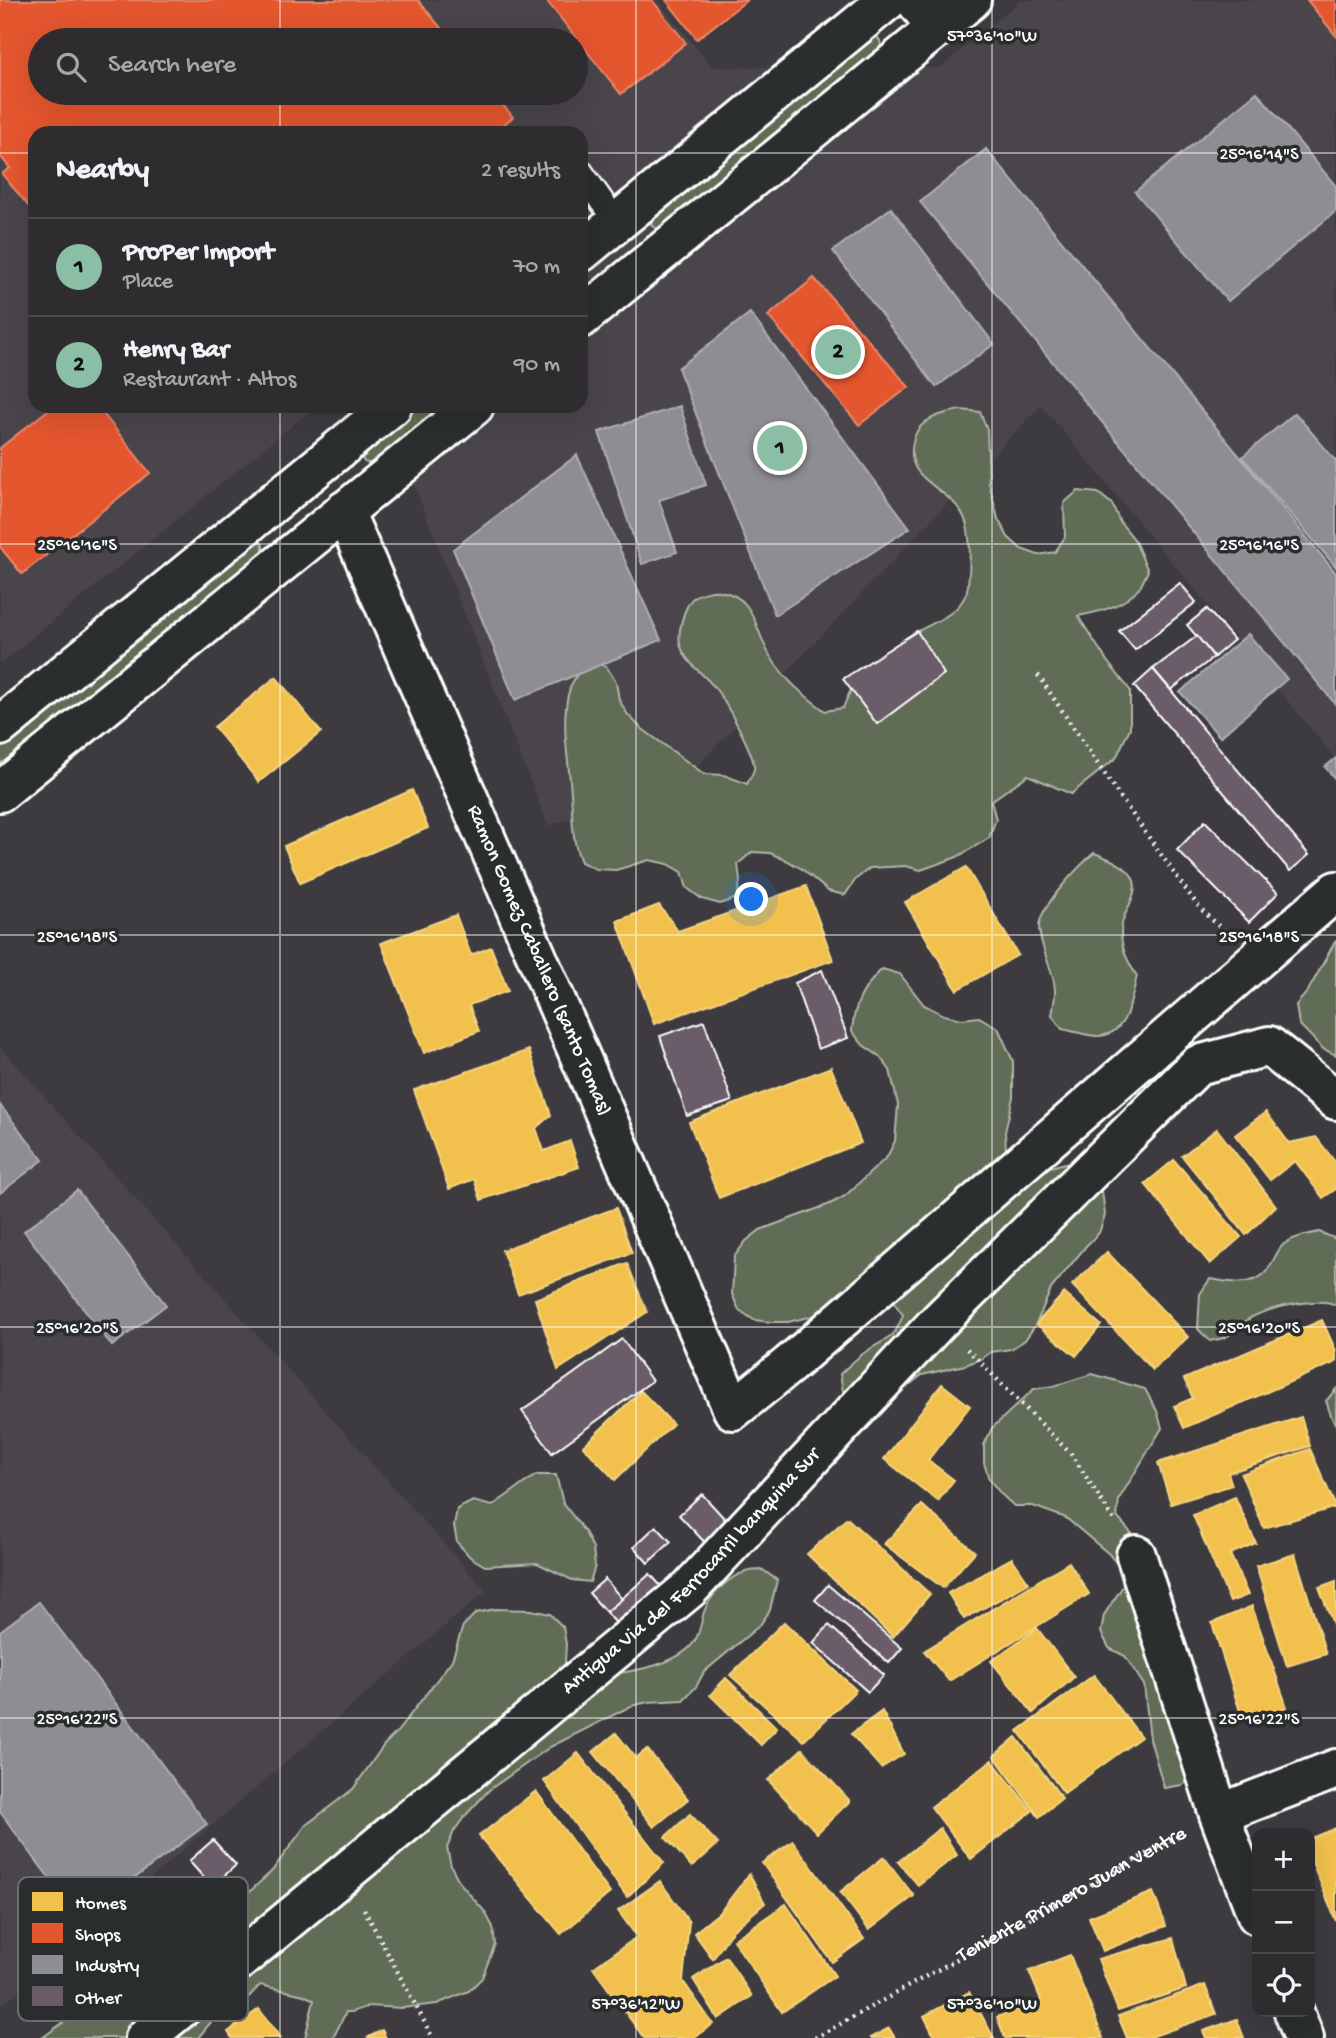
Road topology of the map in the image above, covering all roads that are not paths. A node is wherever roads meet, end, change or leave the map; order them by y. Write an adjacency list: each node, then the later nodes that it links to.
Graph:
1 (888, 0): 5 (main road)
2 (971, 0): 3 (main road)
3 (926, 14): 7 (main road)
4 (588, 182): 5 (lane)
5 (617, 223): 6 (main road); 7 (main road)
6 (588, 246)
7 (647, 265): 8 (main road)
8 (588, 312)
9 (383, 413): 12 (main road)
10 (465, 413): 11 (main road)
11 (344, 512): 13 (main road); 15 (main road, Ramon Gomez Caballero (santo Tomas))
12 (0, 727): 13 (main road)
13 (30, 768): 14 (main road)
14 (0, 792)
15 (1336, 891)
16 (1334, 1099): 21 (main road, Antigua Via del Ferrocarril banquina Sur)
17 (1136, 1555): 19 (main road)
18 (1336, 1769): 19 (main road)
19 (1219, 1814): 20 (main road)
20 (1252, 1903)
21 (248, 1953)
22 (1296, 2017): 25 (main road)
23 (166, 2021): 24 (main road, Antigua Via del Ferrocarril banquina Sur)
24 (145, 2038)
25 (1304, 2038)

